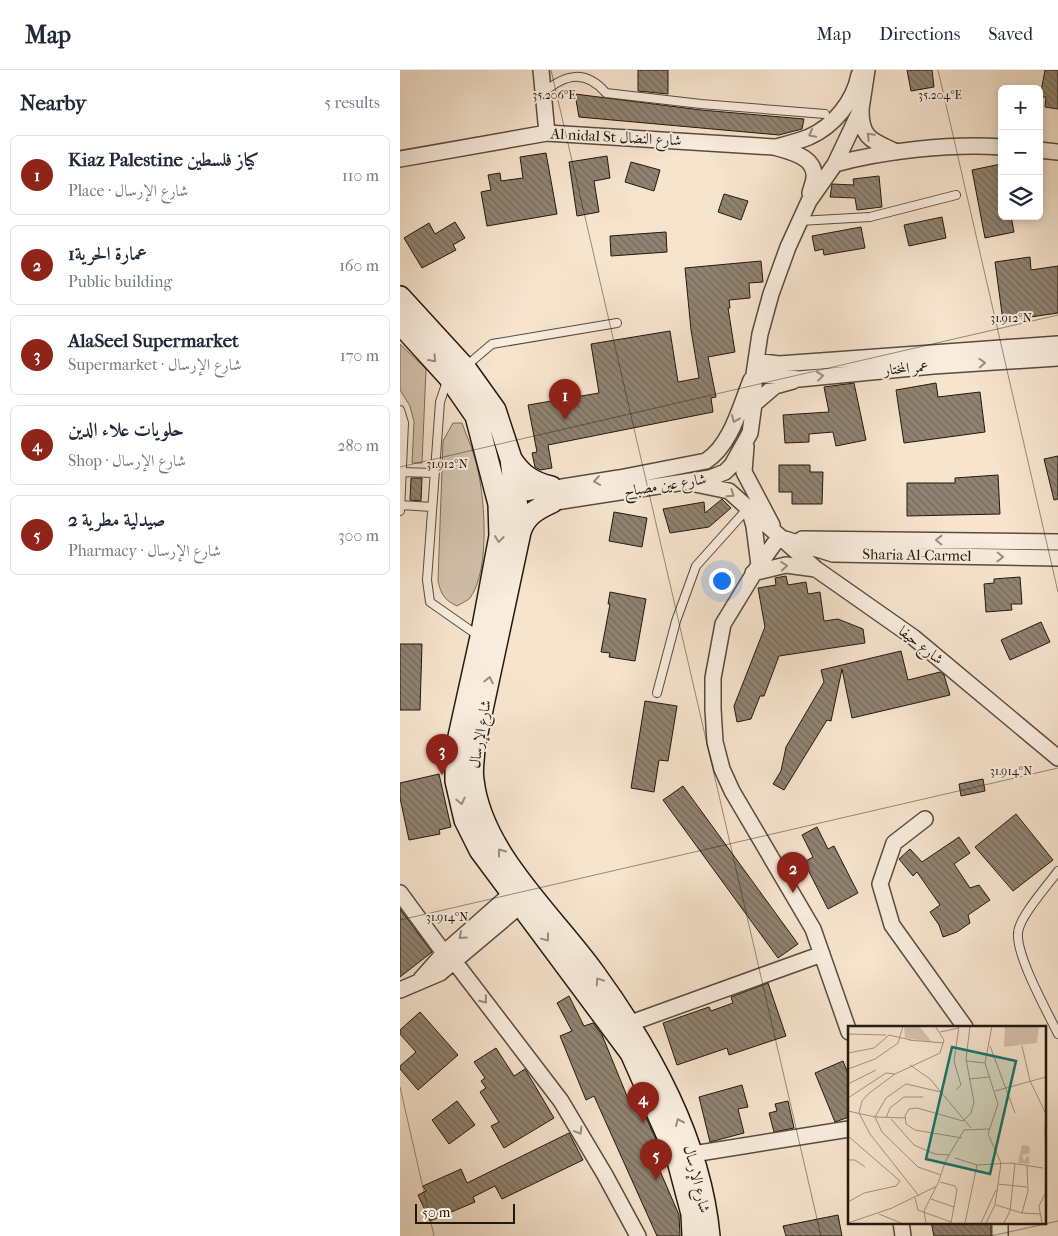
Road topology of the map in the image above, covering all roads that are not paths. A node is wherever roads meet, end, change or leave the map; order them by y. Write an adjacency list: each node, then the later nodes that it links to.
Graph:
1 (541, 70): 4 (street)
2 (860, 70): 8 (street, one-way to 8)
3 (867, 70): 5 (street, شارع عين مصباح)
4 (543, 93): 6 (lane); 7 (street)
5 (861, 109): 11 (street, one-way to 5); 14 (street, شارع عين مصباح)
6 (825, 114)
7 (547, 132): 8 (street, Al nidal St شارع النضال); 13 (street, Al nidal St شارع النضال)
8 (774, 147): 16 (street)
9 (998, 147): 11 (street)
10 (1043, 150): 12 (street)
11 (896, 152): 14 (street)
12 (1058, 152)
13 (400, 159)
14 (835, 164): 16 (street, شارع عين مصباح)
15 (956, 195): 17 (lane)
16 (809, 201): 17 (street, شارع عين مصباح)
17 (800, 221): 23 (street, شارع عين مصباح)
18 (400, 298): 24 (main road, شارع الإرسال)
19 (400, 323): 24 (main road, شارع الإرسال, one-way to 24)
20 (617, 323): 24 (lane)
21 (1058, 344): 23 (street)
22 (1058, 358): 25 (street, عمر المختار, one-way to 22)
23 (755, 368): 25 (street, عمر المختار); 26 (street, شارع عين مصباح); 29 (street, شارع عين مصباح, one-way to 29)
24 (457, 372): 28 (main road, شارع الإرسال); 32 (lane); 35 (main road, شارع الإرسال)
25 (799, 379): 26 (street)
26 (754, 404): 30 (street, شارع عين مصباح)
27 (400, 410): 31 (lane)
28 (511, 459): 34 (main road); 35 (main road, شارع الإرسال)
29 (706, 461): 30 (street); 34 (street, شارع عين مصباح, one-way to 34)
30 (738, 469): 33 (street, شارع عين مصباح); 41 (street)
31 (401, 472): 32 (lane); 36 (lane)
32 (434, 473): 37 (lane)
33 (684, 482): 34 (street, شارع عين مصباح); 38 (street, شارع حيفا, one-way to 38)
34 (551, 495): 35 (street, شارع عين مصباح); 40 (main road)
35 (508, 502): 40 (main road, شارع الإرسال); 48 (main road, شارع الإرسال, one-way to 48)
36 (400, 505): 37 (lane); 39 (lane)
37 (432, 507): 48 (lane)
38 (748, 508): 41 (street, شارع حيفا); 45 (street); 49 (lane)
39 (400, 511)
40 (520, 532): 54 (main road, شارع الإرسال, one-way to 40)
41 (779, 537): 42 (street, one-way to 41); 43 (street, Sharia Al-Carmel); 45 (street); 46 (street, شارع حيفا)
42 (1058, 542)
43 (833, 554): 44 (street, Sharia Al-Carmel, one-way to 44); 47 (street)
44 (1058, 558)
45 (756, 569): 46 (street, one-way to 46); 55 (street)
46 (816, 569): 47 (street, شارع حيفا)
47 (831, 579): 50 (street, شارع حيفا)
48 (481, 637): 54 (main road, شارع الإرسال, one-way to 54)
49 (657, 693)
50 (1058, 758)
51 (925, 819): 59 (street)
52 (1058, 871): 61 (lane)
53 (400, 893): 56 (street)
54 (522, 894): 56 (street); 58 (main road, شارع الإرسال, one-way to 54); 65 (main road, شارع الإرسال, one-way to 65)
55 (822, 954): 58 (street); 60 (street)
56 (449, 957): 57 (street); 64 (street, one-way to 64)
57 (400, 990)
58 (628, 1024): 63 (main road, شارع الإرسال, one-way to 58)
59 (964, 1026)
60 (848, 1029)
61 (1058, 1034)
62 (848, 1129): 63 (street)
63 (693, 1154): 66 (main road, شارع الإرسال)
64 (638, 1236)
65 (693, 1236)
66 (708, 1236)

